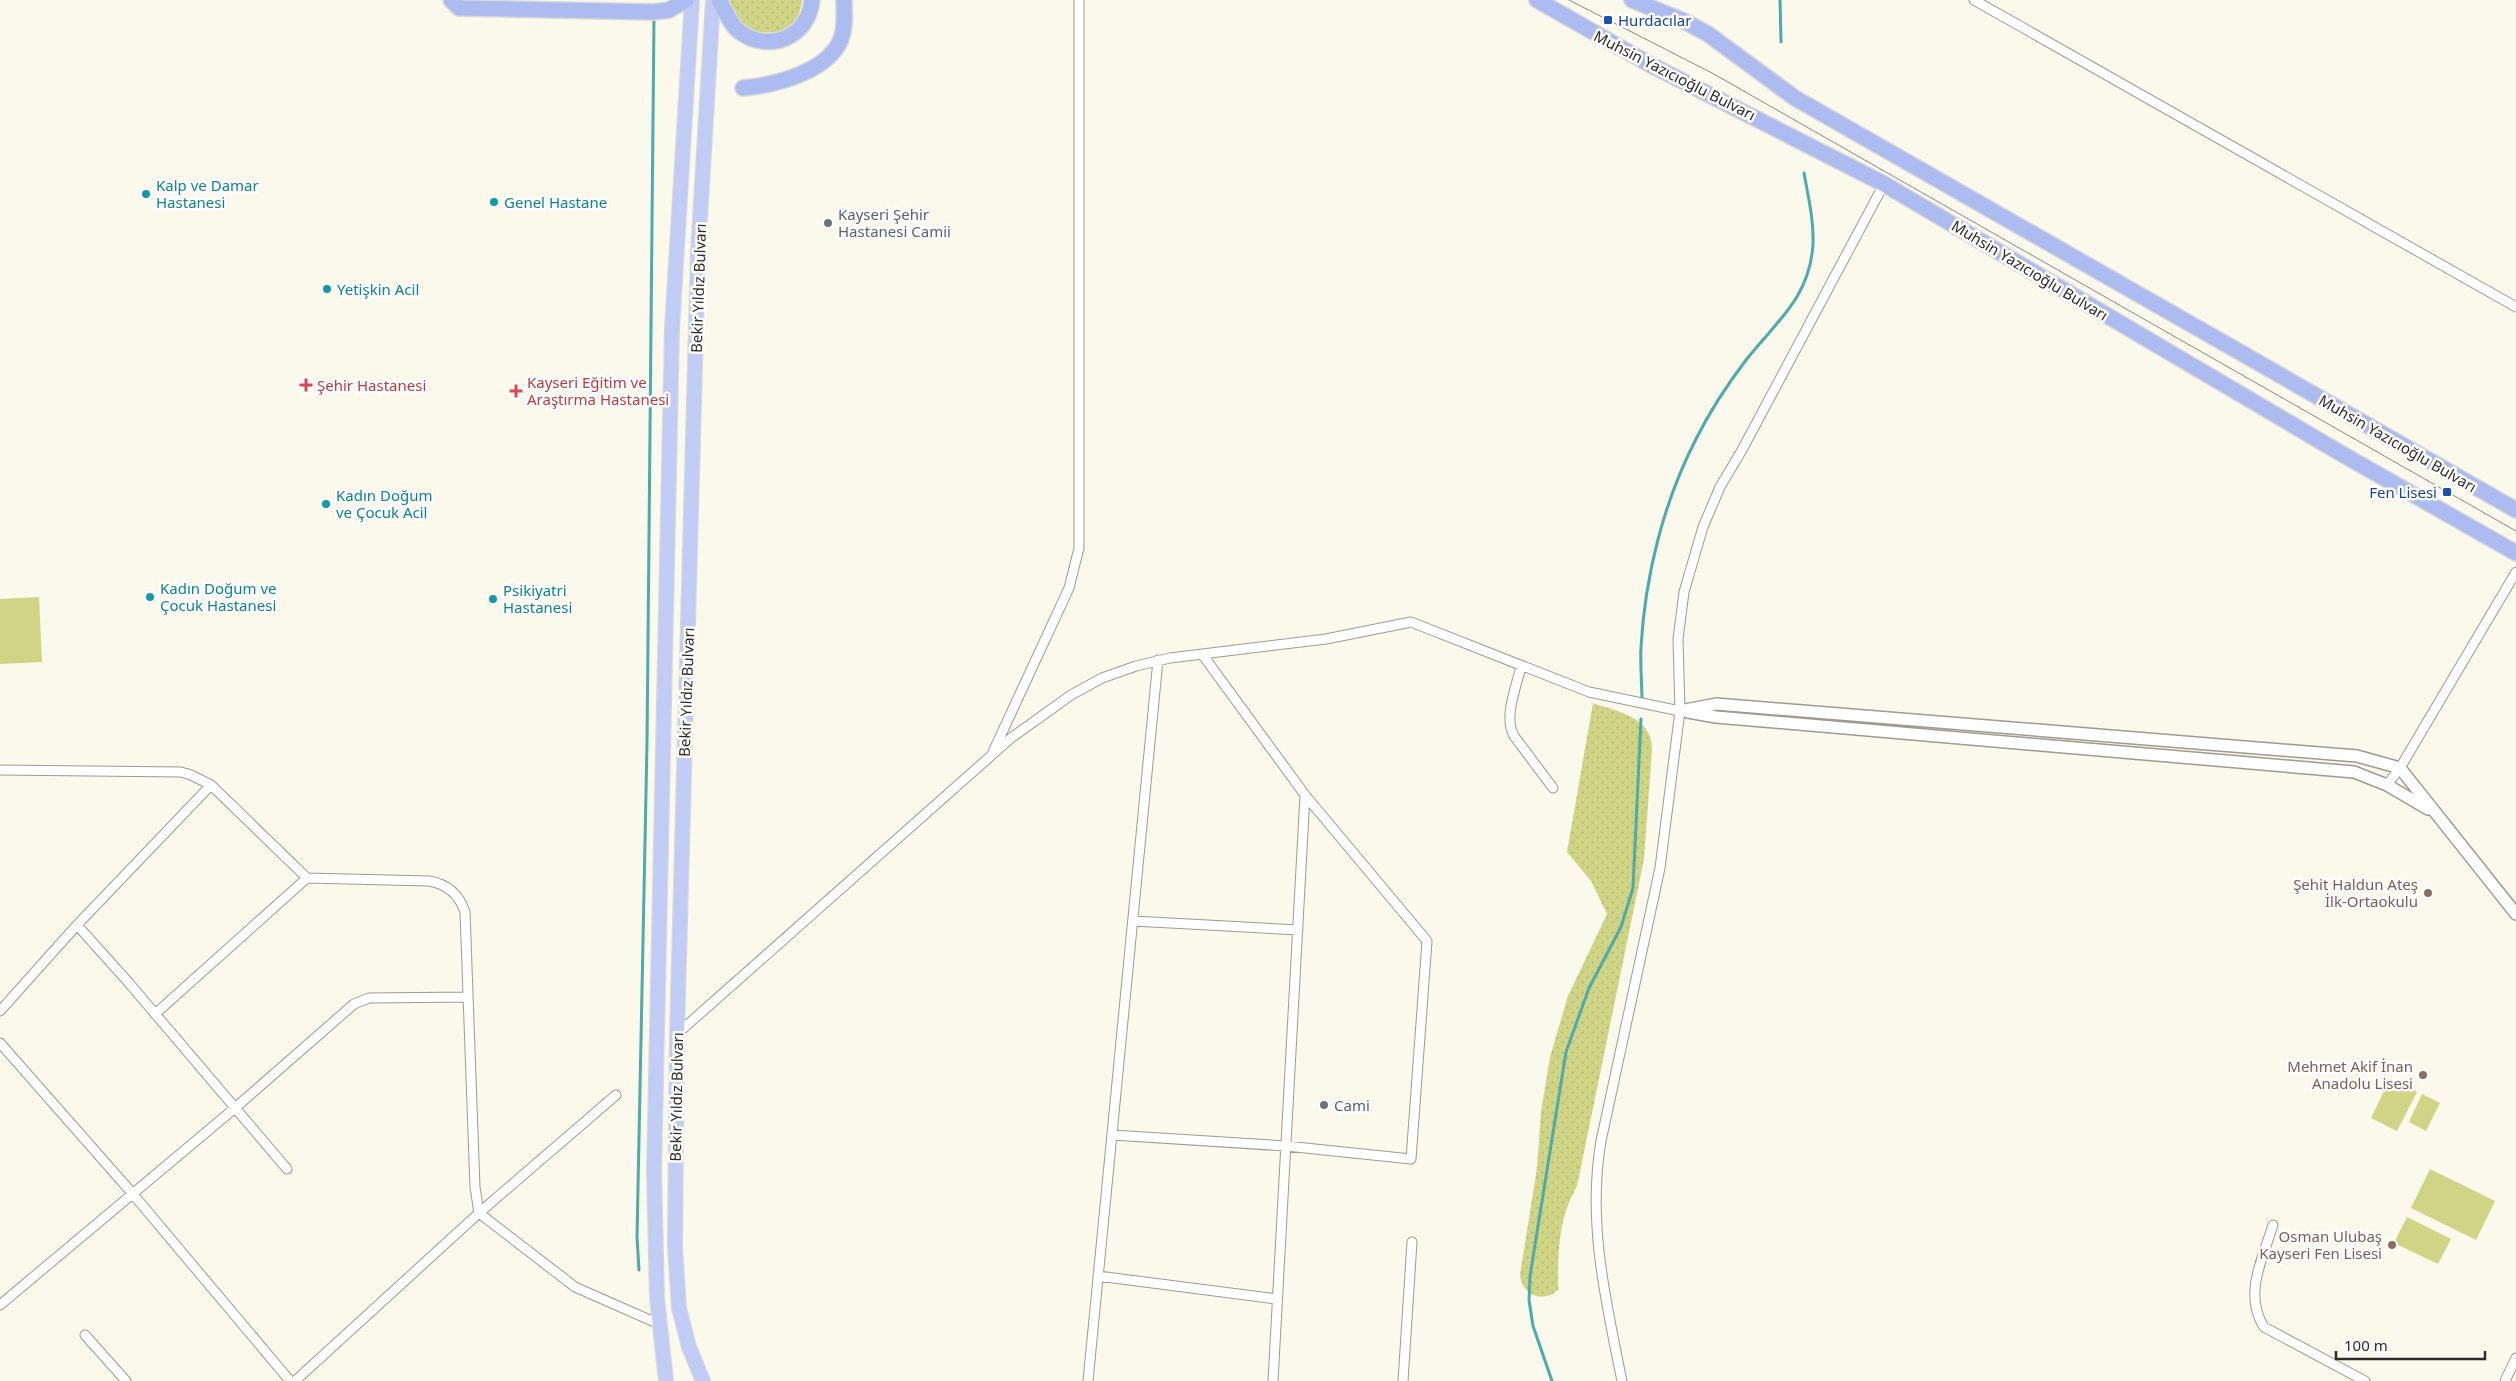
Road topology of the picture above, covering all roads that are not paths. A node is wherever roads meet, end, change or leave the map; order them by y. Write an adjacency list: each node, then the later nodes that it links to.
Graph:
1 (686, 0): 11 (highway)
2 (692, 0): 52 (main road, Bekir Yıldız Bulvarı)
3 (713, 0): 38 (main road, Bekir Yıldız Bulvarı)
4 (719, 0): 5 (highway)
5 (812, 0)
6 (844, 0): 12 (highway)
7 (1079, 0): 22 (street)
8 (1537, 0): 13 (highway, Muhsin Yazıcıoğlu Bulvarı)
9 (1632, 0): 15 (highway, Muhsin Yazıcıoğlu Bulvarı)
10 (1974, 0): 14 (street)
11 (455, 4)
12 (743, 88)
13 (1884, 184): 16 (highway, Muhsin Yazıcıoğlu Bulvarı); 21 (street)
14 (2516, 307)
15 (2516, 510)
16 (2516, 553)
17 (2516, 572): 23 (street)
18 (1202, 654): 19 (street); 20 (street); 28 (street)
19 (1158, 660): 22 (street); 32 (street)
20 (1521, 666): 21 (street); 27 (street)
21 (1680, 711): 23 (street); 26 (street); 63 (street)
22 (990, 757): 38 (street)
23 (2400, 768): 26 (street); 29 (street)
24 (0, 770): 25 (street)
25 (211, 785): 30 (street); 33 (street)
26 (2387, 785): 29 (street)
27 (1553, 788)
28 (1306, 795): 34 (street); 43 (street)
29 (2432, 811): 31 (street)
30 (307, 878): 35 (street); 37 (street)
31 (2516, 914)
32 (1133, 921): 34 (street); 42 (street)
33 (77, 926): 36 (street); 37 (street)
34 (1298, 930): 43 (street)
35 (468, 998): 41 (street); 46 (street)
36 (0, 1011)
37 (155, 1014): 41 (street)
38 (677, 1034): 59 (main road, Bekir Yıldız Bulvarı)
39 (0, 1043): 45 (street)
40 (616, 1095): 46 (street)
41 (235, 1108): 44 (street); 45 (street)
42 (1112, 1135): 43 (street); 49 (street)
43 (1286, 1146): 50 (street)
44 (287, 1168)
45 (132, 1193): 51 (street); 56 (street)
46 (479, 1213): 52 (street); 57 (street)
47 (2273, 1225): 64 (street)
48 (1412, 1242): 62 (street)
49 (1098, 1276): 50 (street); 60 (street)
50 (1277, 1299): 61 (street)
51 (0, 1305)
52 (659, 1324): 58 (main road, Bekir Yıldız Bulvarı)
53 (86, 1335): 55 (street)
54 (2516, 1358): 65 (street)
55 (126, 1381)
56 (290, 1381)
57 (294, 1381)
58 (666, 1381)
59 (703, 1381)
60 (1088, 1381)
61 (1273, 1381)
62 (1403, 1381)
63 (1622, 1381)
64 (2365, 1381)
65 (2505, 1381)

